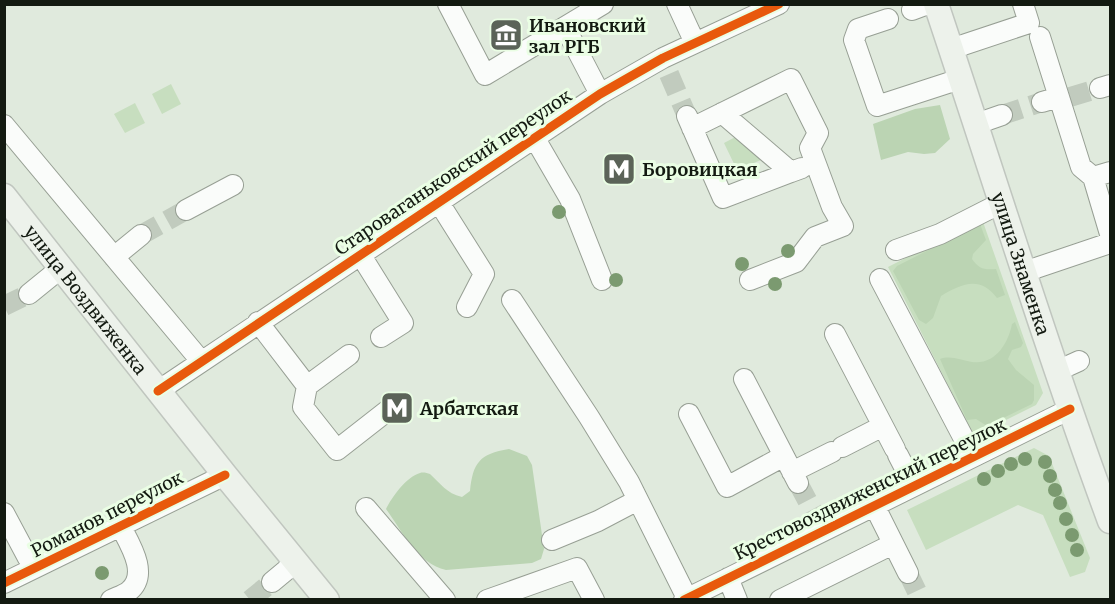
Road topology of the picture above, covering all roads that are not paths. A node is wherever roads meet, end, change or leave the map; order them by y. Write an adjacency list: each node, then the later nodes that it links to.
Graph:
1 (448, 4): 8 (street)
2 (677, 4): 10 (street)
3 (779, 4): 10 (street, Староваганьковский переулок)
4 (936, 4): 11 (main road, улица Знаменка)
5 (1023, 4): 11 (street)
6 (599, 5): 8 (street)
7 (888, 19): 12 (street)
8 (565, 27): 13 (street)
9 (1040, 37): 21 (street)
10 (695, 43): 13 (street, Староваганьковский переулок)
11 (951, 49): 12 (main road, улица Знаменка)
12 (960, 78): 16 (main road, улица Знаменка)
13 (600, 94): 18 (street, Староваганьковский переулок)
14 (722, 113): 19 (street); 20 (street); 20 (street)
15 (1002, 115): 16 (street)
16 (976, 124): 25 (main road, улица Знаменка)
17 (4, 125): 32 (street)
18 (534, 137): 24 (street, Староваганьковский переулок); 36 (street)
19 (815, 162): 20 (street); 37 (street)
20 (791, 172)
21 (1102, 175): 27 (street)
22 (233, 185): 26 (street)
23 (4, 196): 33 (main road, улица Воздвиженка)
24 (438, 201): 31 (street, Староваганьковский переулок); 40 (street)
25 (1001, 203): 30 (street); 34 (main road, улица Знаменка)
26 (186, 210)
27 (1110, 234)
28 (141, 235): 32 (street)
29 (1110, 243): 34 (street)
30 (896, 250)
31 (360, 254): 41 (street, Староваганьковский переулок); 43 (street)
32 (114, 257): 45 (street)
33 (61, 268): 38 (street); 50 (main road, улица Воздвиженка)
34 (1024, 272): 47 (main road, улица Знаменка)
35 (880, 279): 55 (street)
36 (602, 280)
37 (750, 280)
38 (29, 294)
39 (512, 300): 59 (street)
40 (467, 307)
41 (258, 322): 45 (street, Староваганьковский переулок); 49 (street)
42 (835, 334): 54 (street)
43 (381, 337)
44 (349, 355): 49 (street)
45 (201, 361): 50 (street, Староваганьковский переулок)
46 (1079, 361): 47 (street)
47 (1057, 370): 52 (main road, улица Знаменка)
48 (744, 379): 56 (street)
49 (307, 386): 51 (street)
50 (158, 391): 57 (main road, улица Воздвиженка)
51 (392, 407)
52 (1070, 409): 55 (street, Крестовоздвиженский переулок); 63 (main road, улица Знаменка)
53 (689, 414): 56 (street)
54 (883, 426): 56 (street); 58 (street)
55 (974, 456): 58 (street, Крестовоздвиженский переулок)
56 (792, 470)
57 (225, 475): 64 (street, Романов переулок); 68 (main road, улица Воздвиженка)
58 (914, 486): 60 (street, Крестовоздвиженский переулок)
59 (638, 500): 65 (street); 73 (street)
60 (874, 505): 66 (street); 70 (street, Крестовоздвиженский переулок)
61 (366, 508): 76 (street)
62 (4, 513): 67 (street)
63 (1110, 521)
64 (120, 525): 72 (street, Романов переулок); 74 (street)
65 (552, 540)
66 (893, 544): 69 (street); 80 (street)
67 (28, 558)
68 (296, 562): 71 (street); 75 (main road, улица Воздвиженка)
69 (908, 573)
70 (728, 578): 73 (street, Крестовоздвиженский переулок); 79 (street)
71 (272, 582)
72 (4, 583)
73 (686, 599)
74 (111, 600)
75 (327, 600)
76 (445, 600)
77 (487, 600): 78 (street)
78 (594, 600)
79 (737, 600)
80 (780, 600)

